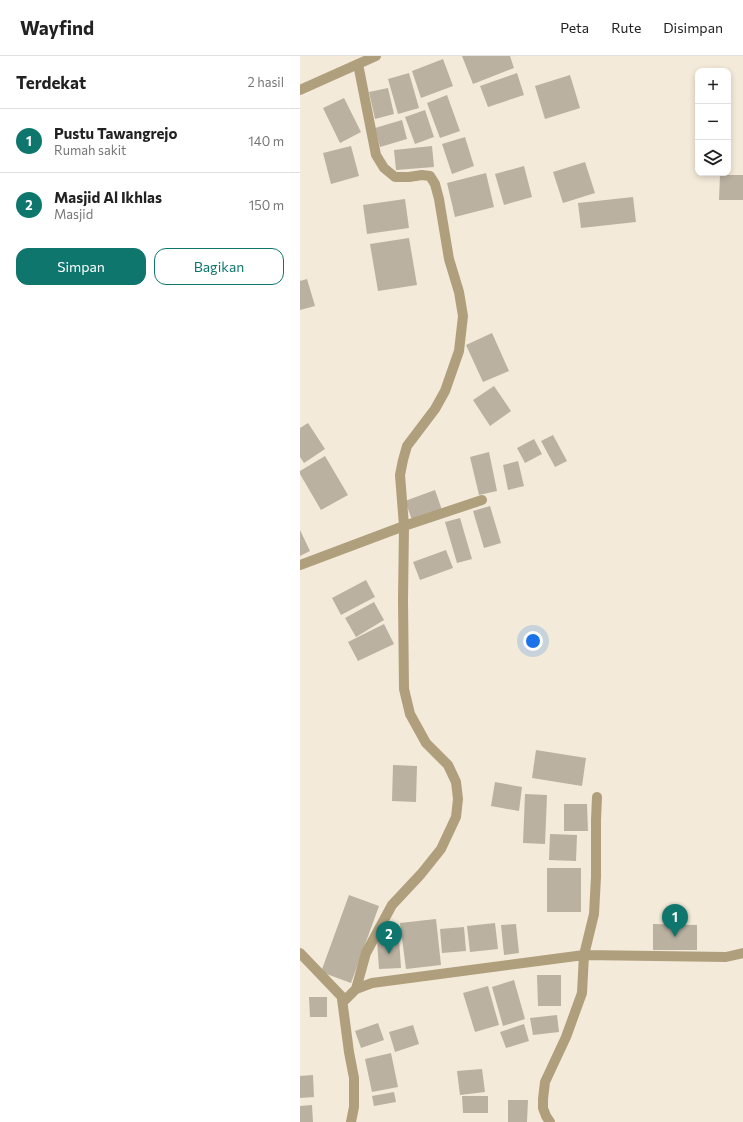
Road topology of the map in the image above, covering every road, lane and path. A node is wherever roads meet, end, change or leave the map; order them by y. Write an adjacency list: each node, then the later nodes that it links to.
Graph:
1 (376, 56): 2 (street)
2 (358, 64): 3 (street); 5 (street)
3 (300, 90)
4 (482, 500): 5 (street)
5 (404, 526): 6 (street); 11 (street)
6 (300, 565)
7 (597, 797): 10 (street)
8 (300, 952): 12 (street)
9 (743, 953): 10 (street)
10 (584, 955): 11 (street); 14 (street)
11 (356, 988): 12 (street)
12 (345, 1000): 13 (street)
13 (351, 1122)
14 (550, 1122)

